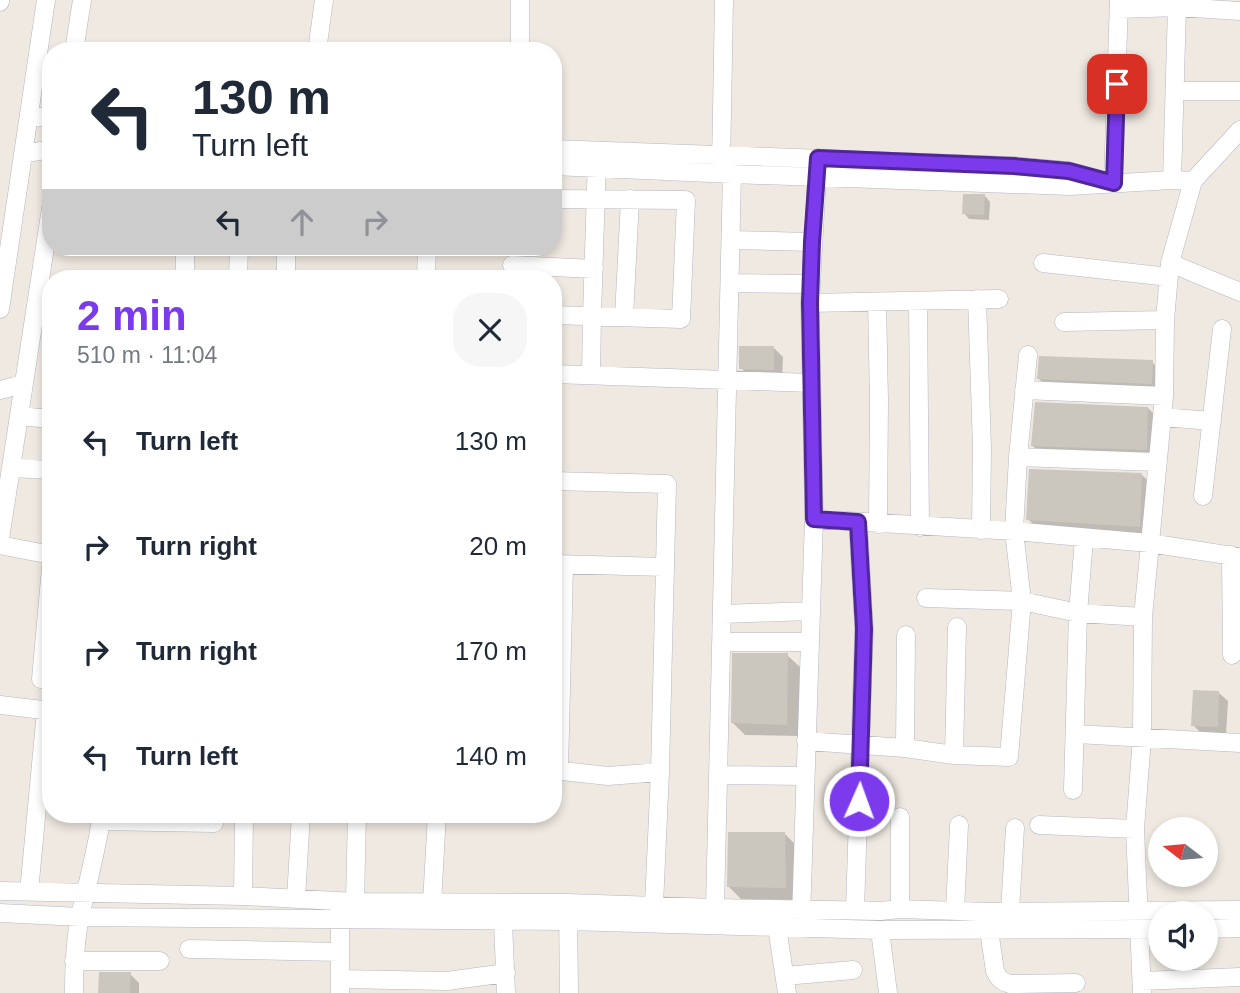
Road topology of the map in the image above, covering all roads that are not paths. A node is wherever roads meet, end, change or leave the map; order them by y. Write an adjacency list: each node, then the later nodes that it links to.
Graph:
1 (46, 0): 14 (street)
2 (82, 0): 9 (street)
3 (324, 0): 10 (street)
4 (520, 0): 11 (street)
5 (724, 0): 23 (street)
6 (1119, 5): 7 (street); 27 (street)
7 (1177, 7): 8 (street); 12 (street)
8 (1240, 11)
9 (75, 42)
10 (318, 42)
11 (520, 42)
12 (1175, 91): 13 (street); 25 (street)
13 (1240, 92)
14 (29, 115): 15 (street); 19 (street)
15 (42, 117)
16 (1240, 130): 26 (street)
17 (42, 151): 19 (street)
18 (562, 151): 21 (street)
19 (23, 154): 46 (street)
20 (818, 158): 23 (street); 24 (street); 27 (street)
21 (597, 159): 22 (street); 23 (street); 30 (street)
22 (562, 165)
23 (724, 168): 24 (street); 31 (street)
24 (817, 177): 27 (street); 32 (street)
25 (1172, 180): 26 (street); 27 (street)
26 (1194, 181): 37 (street)
27 (1114, 183)
28 (562, 199): 30 (street)
29 (630, 199): 30 (street); 49 (street); 49 (street)
30 (596, 200): 36 (street)
31 (731, 240): 32 (street); 38 (street)
32 (812, 242): 39 (street)
33 (43, 256): 52 (street)
34 (1043, 263): 37 (street)
35 (512, 265): 36 (street)
36 (594, 269): 48 (street)
37 (1170, 270): 40 (street); 50 (street)
38 (730, 283): 39 (street); 58 (street)
39 (811, 284): 45 (street)
40 (1240, 292)
41 (977, 299): 42 (street); 43 (street); 78 (street)
42 (999, 299)
43 (918, 301): 44 (street); 77 (street)
44 (877, 302): 45 (street); 76 (street)
45 (810, 303): 59 (street)
46 (0, 309)
47 (562, 315): 48 (street)
48 (592, 316): 49 (street); 57 (street)
49 (624, 317)
50 (1166, 320): 51 (street); 63 (street)
51 (1064, 322)
52 (32, 329): 54 (street); 60 (street)
53 (1222, 329): 67 (street)
54 (42, 330)
55 (1028, 355): 62 (street)
56 (562, 374): 57 (street)
57 (592, 375): 58 (street)
58 (728, 379): 59 (street); 92 (street)
59 (811, 383): 74 (street)
60 (23, 384): 61 (street); 64 (street)
61 (0, 390)
62 (1024, 390): 63 (street); 68 (street)
63 (1164, 396): 65 (street)
64 (19, 416): 66 (street); 70 (street)
65 (1162, 416): 67 (street); 69 (street)
66 (42, 418)
67 (1212, 421): 73 (street)
68 (1018, 457): 69 (street); 79 (street)
69 (1156, 462): 82 (street)
70 (11, 468): 71 (street); 81 (street)
71 (42, 470)
72 (562, 481): 87 (street)
73 (1203, 496)
74 (814, 519): 75 (street); 90 (street)
75 (858, 522): 76 (street); 105 (street)
76 (878, 524): 77 (street)
77 (920, 527): 78 (street)
78 (981, 530): 79 (street)
79 (1014, 531): 80 (street); 89 (street)
80 (1084, 538): 82 (street); 91 (street)
81 (0, 539)
82 (1149, 543): 85 (street); 93 (street)
83 (0, 545): 84 (street)
84 (42, 553)
85 (1236, 556): 98 (street)
86 (562, 565): 87 (street)
87 (665, 567): 110 (street)
88 (926, 598): 89 (street)
89 (1022, 601): 91 (street); 107 (street)
90 (810, 611): 92 (street); 97 (street)
91 (1078, 613): 93 (street); 101 (street)
92 (723, 614): 96 (street)
93 (1143, 617): 102 (street)
94 (957, 627): 107 (street)
95 (906, 635): 106 (street)
96 (722, 642): 97 (street); 111 (street)
97 (810, 642): 103 (street)
98 (1232, 655)
99 (0, 705): 100 (street)
100 (42, 710)
101 (1076, 733): 102 (street); 113 (street)
102 (1142, 737): 104 (street); 123 (street)
103 (806, 741): 105 (street); 112 (street)
104 (1240, 743)
105 (860, 746): 106 (street); 136 (street)
106 (905, 748): 107 (street)
107 (954, 755)
108 (42, 768): 125 (street)
109 (562, 772): 110 (street)
110 (660, 772): 132 (street)
111 (719, 775): 112 (street); 133 (street)
112 (804, 776): 134 (street)
113 (1073, 790)
114 (900, 817): 135 (street)
115 (100, 823): 126 (street)
116 (244, 823): 127 (street)
117 (300, 823): 128 (street)
118 (356, 823): 129 (street)
119 (436, 823): 131 (street)
120 (958, 825): 139 (street)
121 (1038, 825): 123 (street)
122 (1015, 828): 140 (street)
123 (1135, 829): 137 (street)
124 (0, 891): 125 (street)
125 (29, 892): 126 (street)
126 (87, 893): 127 (street); 142 (street)
127 (243, 896): 128 (street)
128 (296, 898): 129 (street)
129 (348, 901): 131 (street); 143 (street)
130 (568, 902): 131 (street); 132 (street); 144 (street)
131 (432, 903)
132 (654, 905): 133 (street)
133 (715, 908): 134 (street)
134 (801, 909): 136 (street); 147 (street)
135 (900, 909): 136 (street); 139 (street)
136 (855, 910)
137 (1140, 910): 138 (street); 140 (street); 148 (street)
138 (1240, 910)
139 (956, 911): 140 (street)
140 (1010, 911)
141 (0, 913): 142 (street)
142 (80, 917): 143 (street); 156 (street)
143 (339, 920): 145 (street); 155 (street)
144 (568, 921): 145 (street); 146 (street); 167 (street)
145 (503, 922): 159 (street)
146 (777, 928): 147 (street); 162 (street)
147 (800, 929): 152 (street)
148 (1141, 929): 149 (street); 153 (street); 164 (street)
149 (1148, 929)
150 (1218, 929): 151 (street)
151 (1240, 929)
152 (880, 930): 153 (street); 168 (street)
153 (989, 930): 161 (street)
154 (189, 949): 155 (street)
155 (340, 952): 163 (street)
156 (74, 961): 157 (street); 165 (street)
157 (160, 961)
158 (853, 970): 162 (street)
159 (506, 973): 163 (street); 166 (street)
160 (1240, 977): 164 (street)
161 (1076, 983)
162 (786, 984)
163 (340, 986)
164 (1142, 987)
165 (74, 993)
166 (506, 993)
167 (569, 993)
168 (888, 993)

